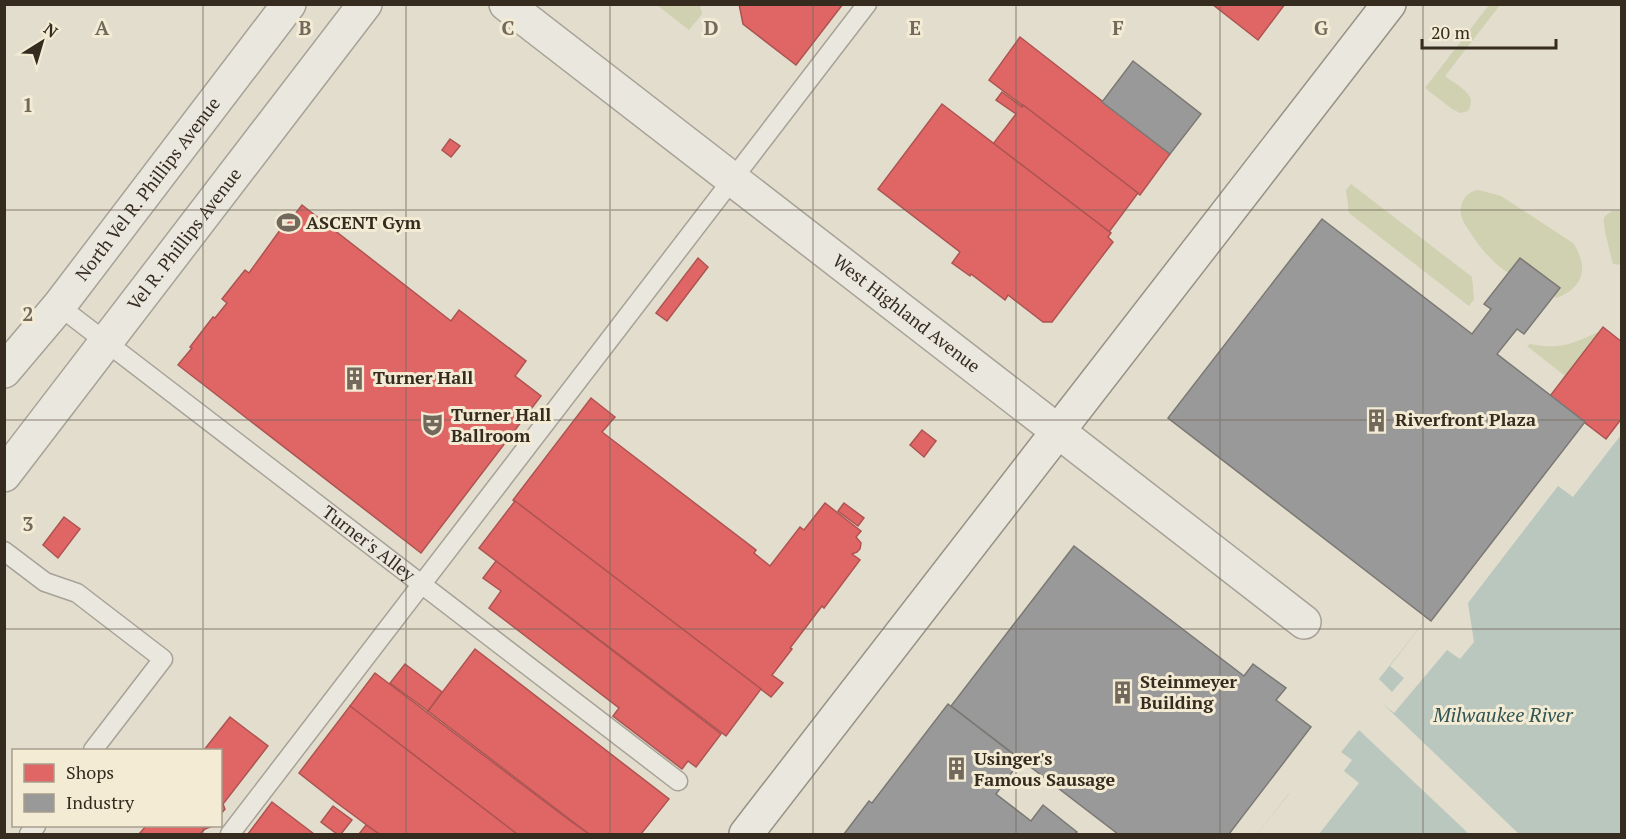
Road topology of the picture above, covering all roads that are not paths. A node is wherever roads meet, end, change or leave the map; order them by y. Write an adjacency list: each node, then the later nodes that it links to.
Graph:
1 (289, 4): 7 (street, North Vel R. Phillips Avenue)
2 (365, 4): 8 (street, Vel R. Phillips Avenue)
3 (506, 4): 6 (street, West Highland Avenue)
4 (867, 4): 6 (lane)
5 (1389, 4): 10 (street)
6 (733, 179): 10 (street, West Highland Avenue); 13 (lane)
7 (59, 306): 8 (lane, Turner's Alley); 9 (street, North Vel R. Phillips Avenue)
8 (105, 341): 11 (street, Vel R. Phillips Avenue); 13 (lane, Turner's Alley)
9 (4, 371)
10 (1059, 432): 14 (street, West Highland Avenue); 18 (street)
11 (4, 475)
12 (4, 551): 15 (lane)
13 (422, 585): 16 (lane, Turner's Alley); 17 (lane)
14 (1304, 622)
15 (94, 749)
16 (678, 781)
17 (230, 834)
18 (746, 834)

